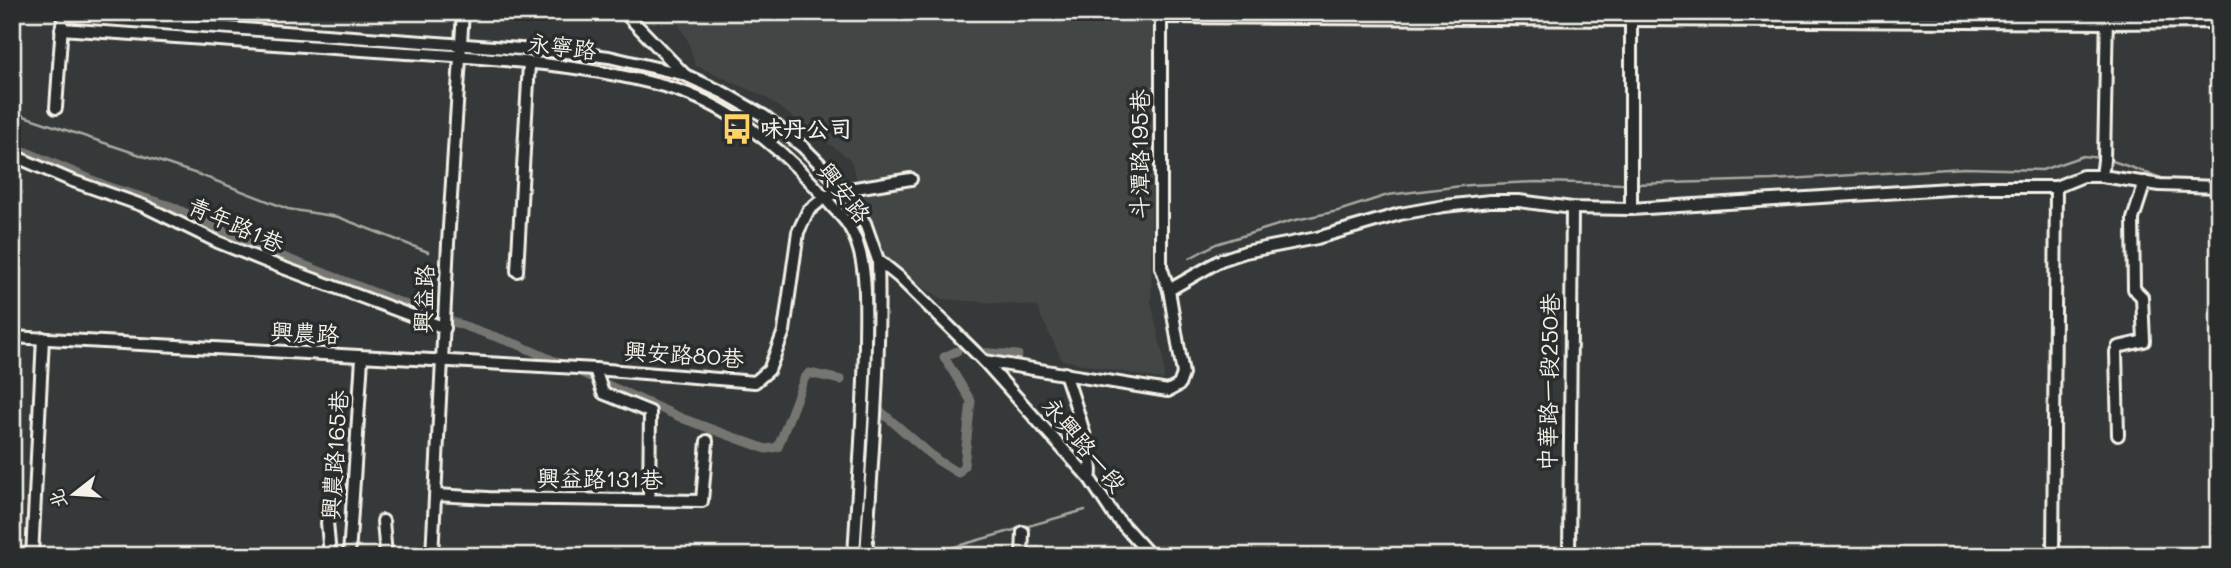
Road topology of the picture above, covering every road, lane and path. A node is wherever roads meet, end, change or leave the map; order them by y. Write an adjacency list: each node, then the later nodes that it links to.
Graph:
1 (463, 12): 9 (street, 興益路)
2 (624, 12): 12 (street, 興安路)
3 (62, 14): 8 (street); 9 (street, 永寧路)
4 (1161, 14): 5 (street, 斗潭路195巷); 28 (street, 斗潭路195巷)
5 (1631, 16): 6 (street, 斗潭路195巷); 24 (street)
6 (2106, 18): 7 (street, 斗潭路195巷); 16 (street)
7 (2219, 22)
8 (61, 29): 10 (street, 永寧路); 14 (street)
9 (460, 44): 10 (street, 興益路); 12 (street, 永寧路)
10 (459, 56): 11 (street, 永寧路); 29 (street, 興益路)
11 (529, 64): 13 (street, 永寧路); 27 (street)
12 (685, 75): 13 (street); 21 (street, 興安路)
13 (679, 91): 22 (street, 興安路)
14 (56, 108)
15 (12, 155): 29 (street, 青年路1巷)
16 (2103, 169): 18 (street); 19 (street)
17 (911, 179): 21 (street, 興安路80巷)
18 (2145, 182): 20 (street); 37 (street)
19 (2056, 187): 24 (street); 55 (street)
20 (2219, 187)
21 (843, 190): 22 (street, 興安路80巷); 25 (street, 興安路)
22 (825, 197): 26 (street, 興安路); 35 (street, 興安路80巷)
23 (1572, 208): 24 (street); 28 (street); 54 (street, 中華路一段250巷)
24 (1631, 209)
25 (878, 260): 26 (street); 33 (street); 51 (street)
26 (862, 262): 50 (street)
27 (517, 271)
28 (1169, 289): 36 (street, 斗潭路195巷)
29 (445, 328): 34 (street, 興益路)
30 (12, 337): 31 (street, 興農路)
31 (43, 338): 32 (street, 興農路); 45 (street)
32 (362, 358): 34 (street, 興農路); 47 (street, 興農路165巷)
33 (984, 361): 36 (street); 39 (street, 永興路一段)
34 (442, 362): 35 (street, 興農路); 40 (street, 興益路)
35 (595, 369): 41 (street)
36 (1065, 373): 39 (street)
37 (2118, 435)
38 (706, 441): 41 (street, 興益路131巷)
39 (1090, 479): 53 (street, 永興路一段)
40 (436, 495): 41 (street, 興益路131巷); 49 (street, 興益路)
41 (649, 500)
42 (383, 521): 48 (street)
43 (327, 522): 46 (street)
44 (1023, 532): 52 (street)
45 (32, 556)
46 (330, 556)
47 (349, 556)
48 (386, 556)
49 (432, 556)
50 (854, 556)
51 (866, 556)
52 (1022, 556)
53 (1151, 556)
54 (1569, 556)
55 (2053, 556)

